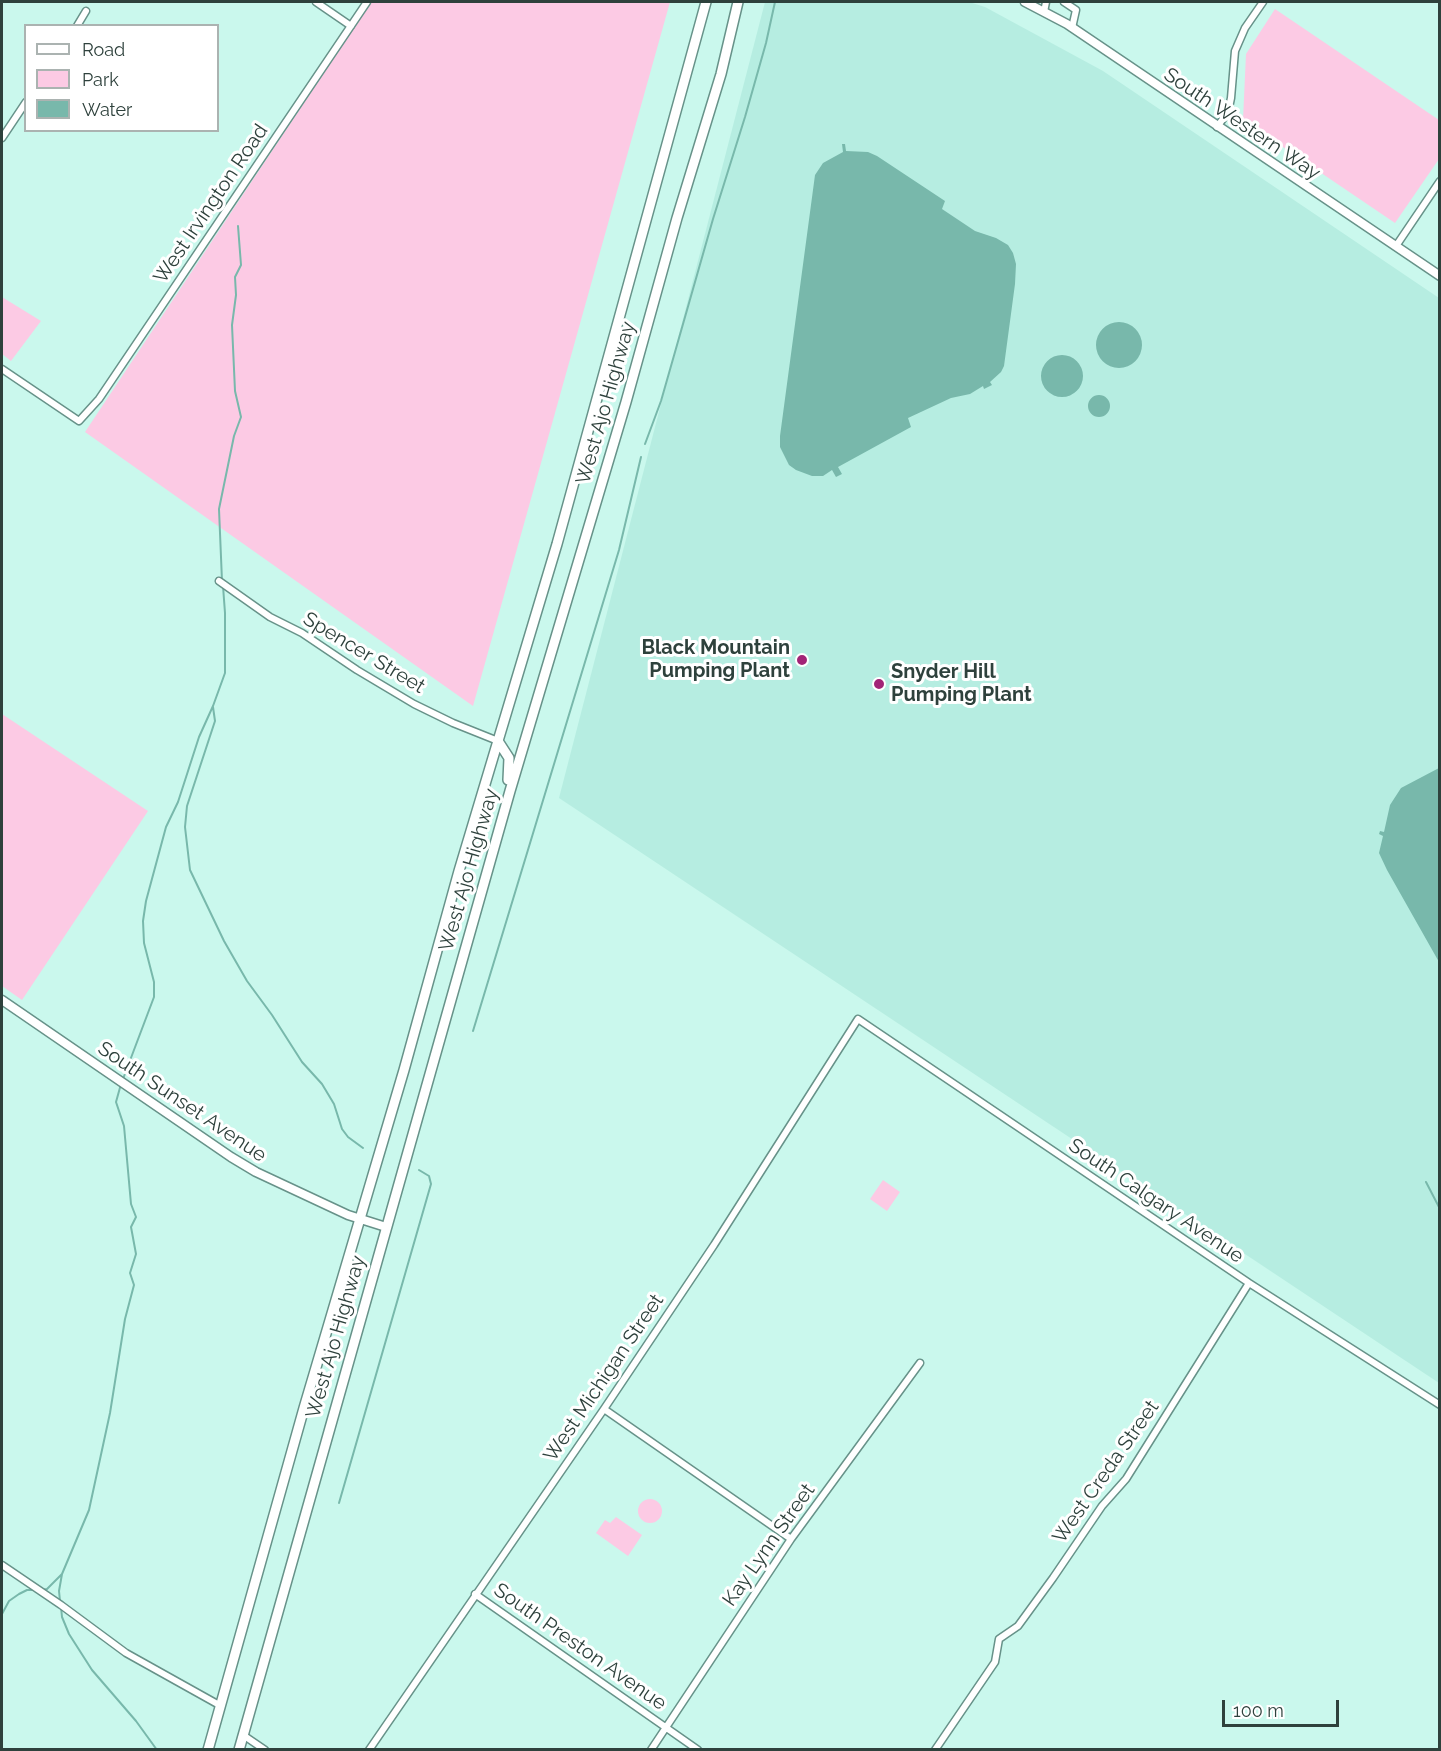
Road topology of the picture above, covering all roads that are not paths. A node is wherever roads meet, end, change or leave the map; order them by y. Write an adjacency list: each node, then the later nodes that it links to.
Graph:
1 (316, 2): 12 (street)
2 (367, 2): 12 (street, West Irvington Road)
3 (706, 2): 22 (main road, West Ajo Highway)
4 (738, 2): 23 (main road, West Ajo Highway)
5 (1025, 2): 10 (street, South Western Way)
6 (1046, 2): 10 (street)
7 (1064, 2): 13 (street)
8 (1263, 2): 15 (street)
9 (86, 11): 11 (street)
10 (1044, 12): 13 (street, South Western Way)
11 (77, 24)
12 (351, 26): 20 (street, West Irvington Road)
13 (1072, 28): 15 (street, South Western Way)
14 (24, 105): 16 (street)
15 (1217, 128): 18 (street, South Western Way)
16 (2, 138)
17 (1440, 181): 18 (street)
18 (1396, 246): 19 (street, South Western Way)
19 (1440, 276)
20 (2, 369)
21 (219, 581): 22 (street, Spencer Street)
22 (498, 741): 23 (main road); 26 (main road, West Ajo Highway)
23 (498, 833): 27 (main road, West Ajo Highway)
24 (2, 1000): 26 (street, South Sunset Avenue)
25 (858, 1019): 28 (street, South Calgary Avenue); 31 (street, West Michigan Street)
26 (360, 1219): 27 (street, South Sunset Avenue); 35 (main road, West Ajo Highway)
27 (386, 1227): 37 (main road, West Ajo Highway)
28 (1249, 1283): 30 (street, South Calgary Avenue); 44 (street, West Creda Street)
29 (920, 1363): 32 (street, Kay Lynn Street)
30 (1440, 1405)
31 (604, 1409): 32 (street); 34 (street, West Michigan Street)
32 (791, 1539): 36 (street, Kay Lynn Street)
33 (2, 1565): 35 (street)
34 (475, 1594): 36 (street, South Preston Avenue); 41 (street, West Michigan Street)
35 (221, 1706): 38 (main road, West Ajo Highway)
36 (666, 1728): 42 (street, Kay Lynn Street); 43 (street, South Preston Avenue)
37 (243, 1735): 39 (main road, West Ajo Highway); 40 (street)
38 (208, 1749)
39 (240, 1749)
40 (265, 1749)
41 (369, 1749)
42 (651, 1749)
43 (698, 1749)
44 (934, 1749)

